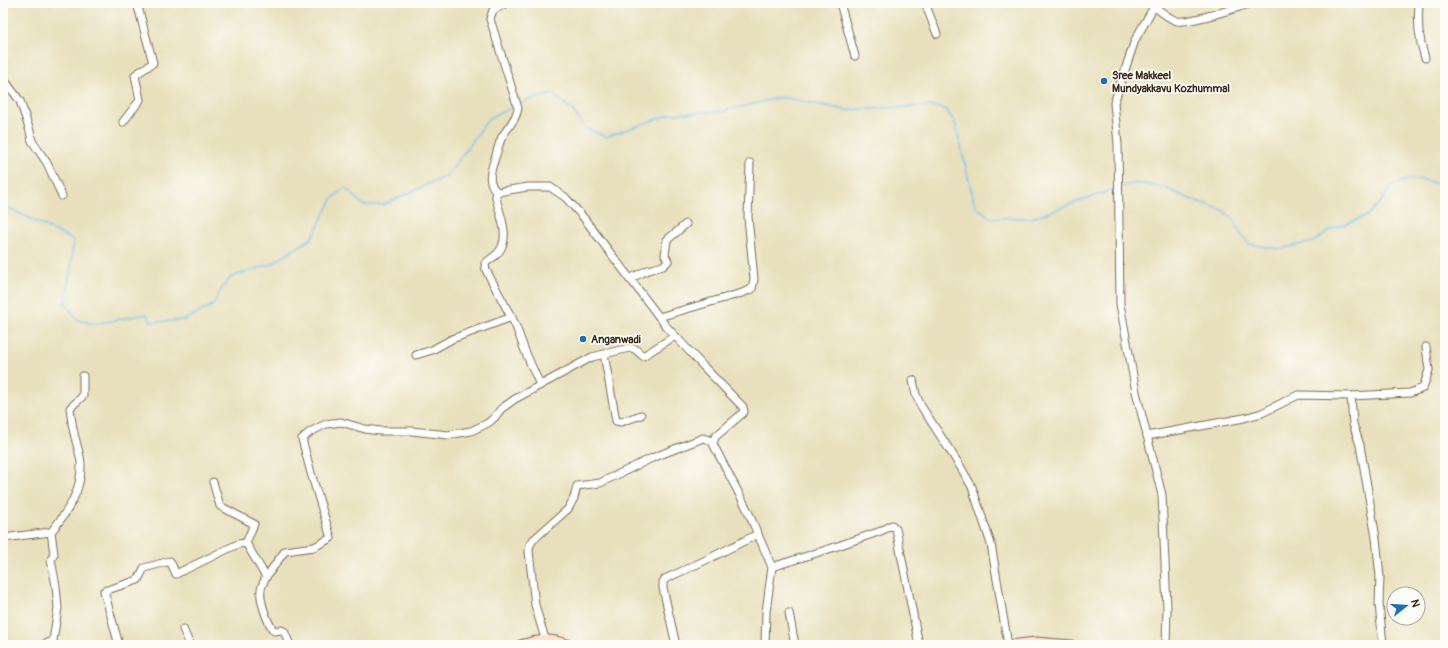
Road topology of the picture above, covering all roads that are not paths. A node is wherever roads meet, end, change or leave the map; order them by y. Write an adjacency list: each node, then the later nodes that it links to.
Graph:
1 (137, 3): 12 (street)
2 (507, 3): 14 (street)
3 (840, 3): 9 (street)
4 (925, 3): 8 (street)
5 (1253, 3): 7 (street)
6 (1419, 3): 10 (street)
7 (1155, 5): 29 (street)
8 (937, 34)
9 (855, 56)
10 (1425, 58)
11 (3, 78): 15 (street)
12 (123, 122)
13 (750, 163): 19 (street)
14 (495, 190): 17 (street); 18 (street)
15 (62, 196)
16 (686, 224): 17 (street)
17 (629, 279): 19 (street)
18 (512, 317): 23 (street); 26 (street)
19 (659, 317): 20 (street)
20 (675, 336): 22 (street); 30 (street)
21 (1426, 347): 27 (street)
22 (604, 354): 26 (street); 28 (street)
23 (416, 355)
24 (84, 376): 32 (street)
25 (913, 380): 52 (street)
26 (540, 385): 37 (street)
27 (1351, 396): 29 (street); 55 (street)
28 (641, 415)
29 (1147, 436): 54 (street)
30 (713, 441): 33 (street); 40 (street)
31 (213, 482): 35 (street)
32 (51, 532): 34 (street); 42 (street)
33 (758, 534): 36 (street); 48 (street)
34 (3, 538)
35 (246, 543): 37 (street); 43 (street)
36 (772, 566): 49 (street); 51 (street)
37 (266, 577): 45 (street)
38 (789, 613): 50 (street)
39 (183, 628): 44 (street)
40 (545, 639): 46 (main road); 47 (main road)
41 (1047, 644): 52 (main road); 53 (main road)
42 (43, 645)
43 (119, 645)
44 (190, 645)
45 (290, 645)
46 (520, 645)
47 (570, 645)
48 (676, 645)
49 (765, 645)
50 (795, 645)
51 (919, 645)
52 (1009, 645)
53 (1071, 645)
54 (1166, 645)
55 (1383, 645)

